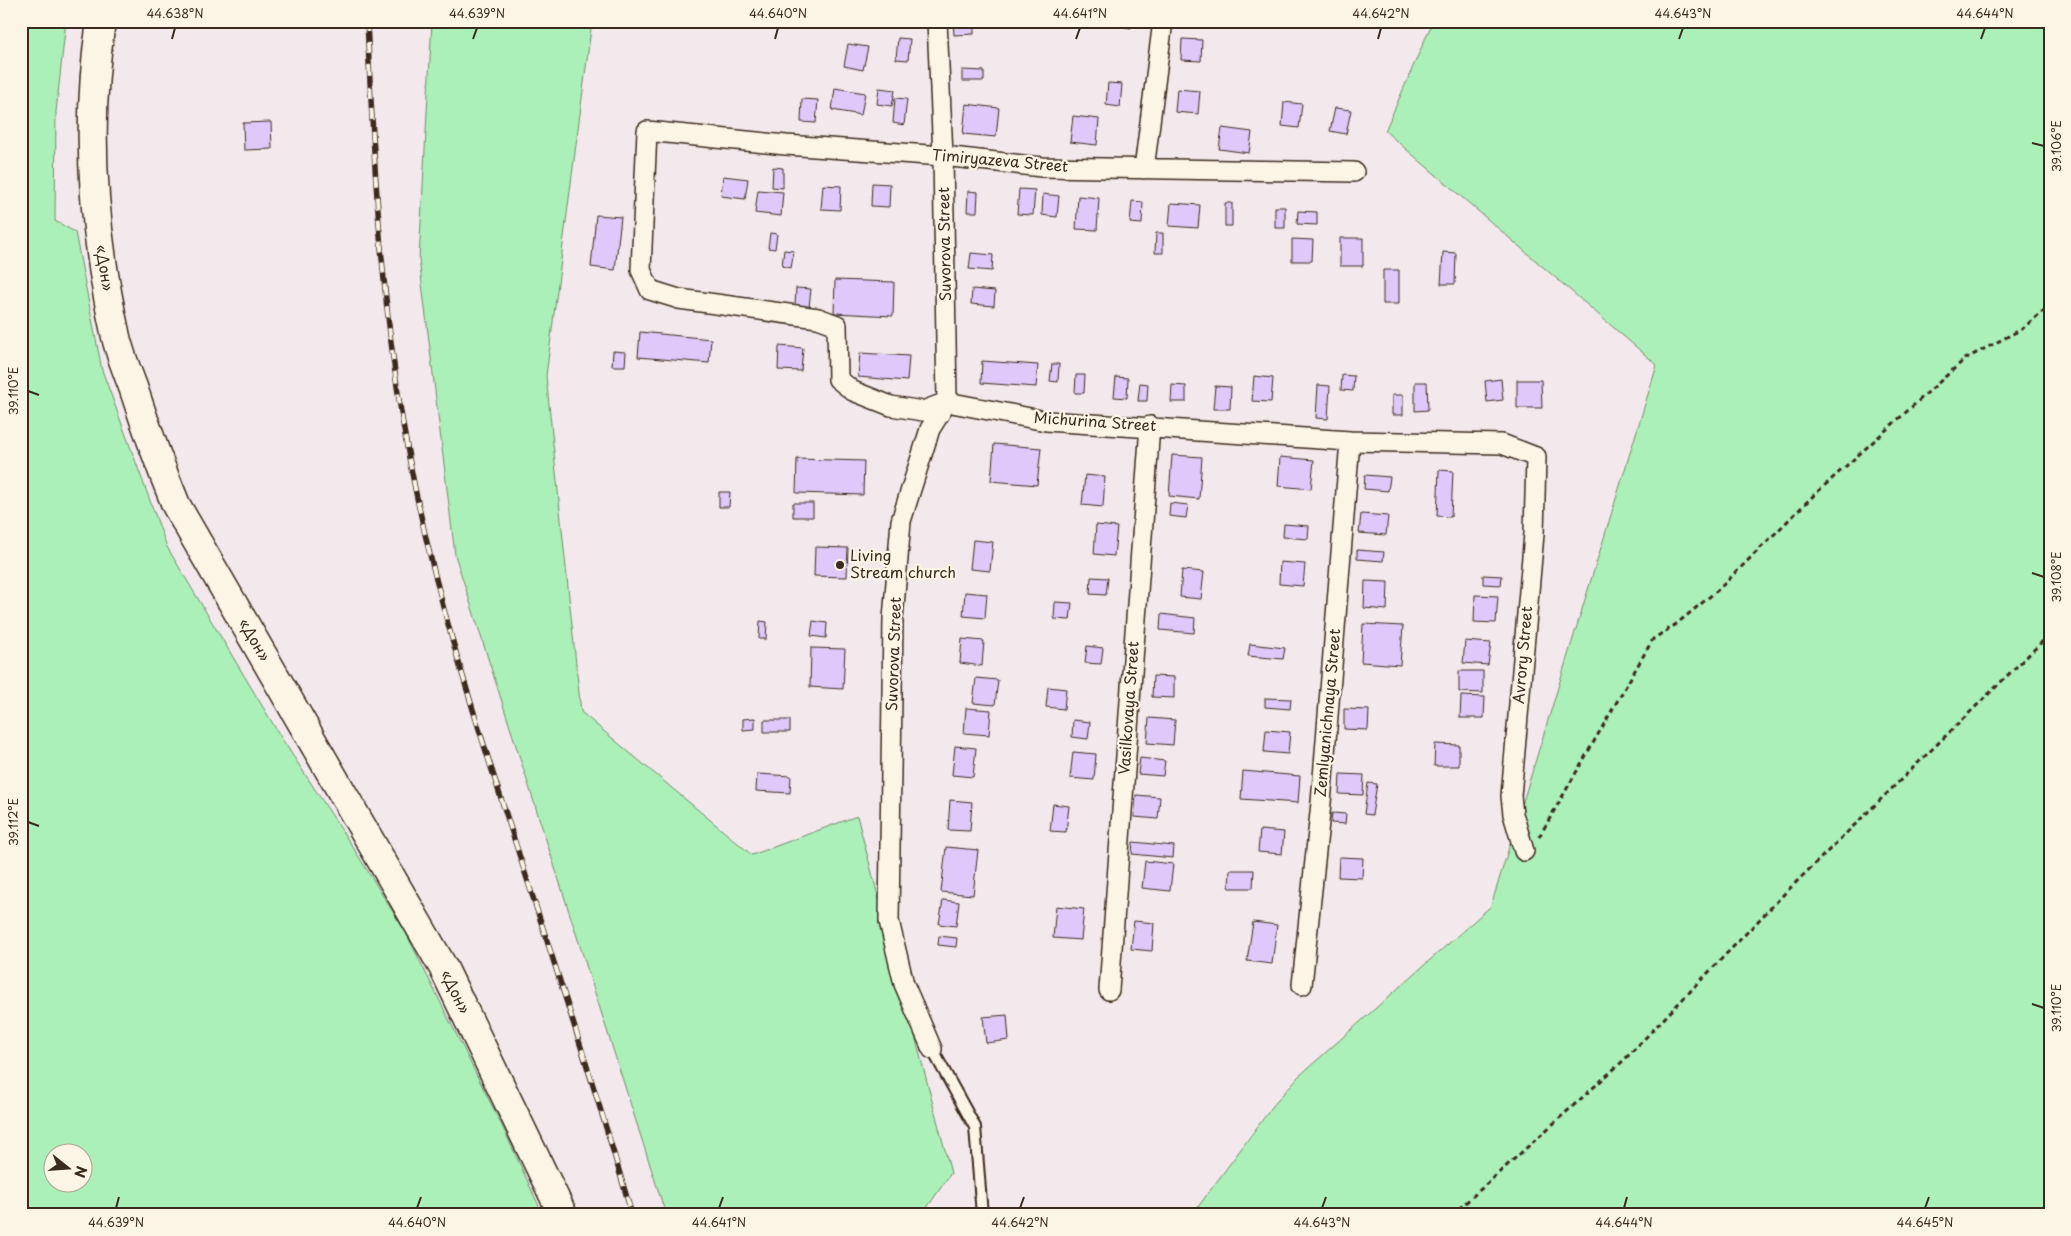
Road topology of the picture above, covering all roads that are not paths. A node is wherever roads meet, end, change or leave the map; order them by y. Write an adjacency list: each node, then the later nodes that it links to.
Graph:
1 (101, 21): 15 (highway, «Дон»)
2 (937, 21): 4 (street, Suvorova Street)
3 (1163, 21): 5 (street)
4 (943, 156): 5 (street, Timiryazeva Street); 7 (street, Suvorova Street); 7 (street, Timiryazeva Street)
5 (1144, 168): 6 (street, Timiryazeva Street)
6 (1354, 172)
7 (947, 402): 8 (street, Michurina Street); 14 (street, Suvorova Street)
8 (1150, 426): 9 (street, Michurina Street); 13 (street, Vasilkovaya Street)
9 (1350, 441): 10 (street, Michurina Street); 12 (street, Zemlyanichnaya Street)
10 (1536, 457): 11 (street, Avrory Street)
11 (1524, 851)
12 (1302, 985)
13 (1109, 990)
14 (932, 1049): 16 (lane)
15 (563, 1215)
16 (982, 1215)

